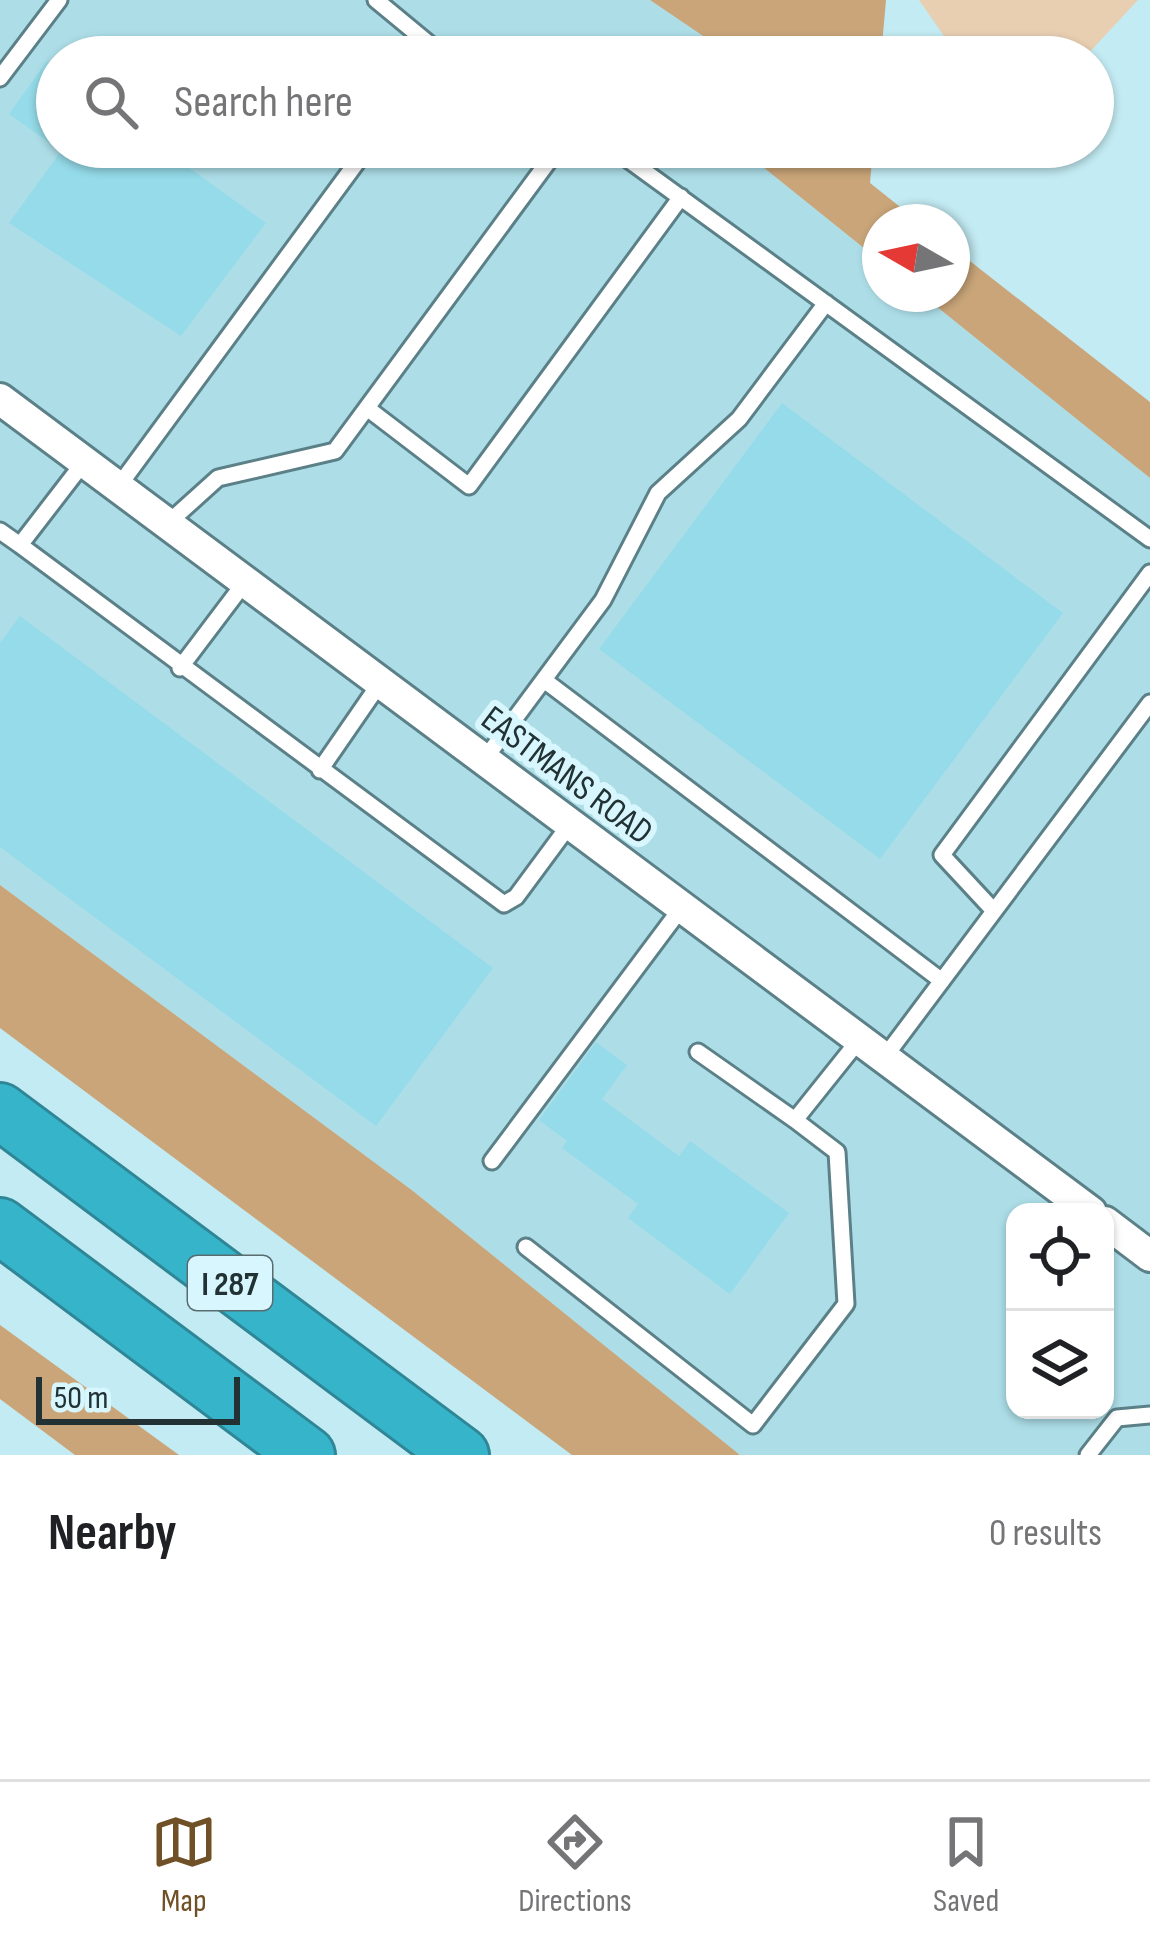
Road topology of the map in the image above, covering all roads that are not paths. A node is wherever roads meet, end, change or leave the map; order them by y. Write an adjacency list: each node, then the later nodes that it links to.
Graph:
1 (59, 0): 4 (lane)
2 (376, 0): 3 (lane)
3 (417, 36)
4 (0, 78)
5 (353, 168): 13 (lane)
6 (544, 168): 11 (lane)
7 (640, 168): 8 (lane)
8 (681, 197): 9 (lane); 11 (lane)
9 (826, 303): 16 (lane); 21 (lane)
10 (0, 399): 12 (street, EASTMANS ROAD)
11 (367, 408): 14 (lane)
12 (84, 461): 13 (street, EASTMANS ROAD); 17 (lane)
13 (118, 487): 14 (street, EASTMANS ROAD)
14 (167, 524): 19 (street, EASTMANS ROAD)
15 (0, 531): 17 (lane)
16 (1150, 539)
17 (20, 545): 20 (lane)
18 (1150, 573): 28 (lane)
19 (245, 582): 20 (lane); 22 (street, EASTMANS ROAD)
20 (180, 668): 25 (lane)
21 (544, 680): 24 (lane); 29 (lane)
22 (380, 683): 24 (street, EASTMANS ROAD); 25 (lane)
23 (1150, 703): 28 (lane)
24 (484, 760): 26 (street, EASTMANS ROAD)
25 (320, 770): 26 (lane)
26 (570, 824): 27 (street, EASTMANS ROAD)
27 (682, 907): 30 (street, EASTMANS ROAD); 34 (lane)
28 (994, 911): 29 (lane)
29 (942, 981): 30 (lane)
30 (871, 1049): 33 (lane); 35 (street, EASTMANS ROAD)
31 (698, 1052): 33 (lane)
32 (0, 1111): 42 (highway, I 287)
33 (795, 1120): 38 (lane)
34 (492, 1161)
35 (1079, 1203)
36 (0, 1226): 41 (highway, I 287)
37 (1114, 1229): 39 (street)
38 (526, 1247)
39 (1150, 1256)
40 (1150, 1415): 43 (lane)
41 (307, 1455)
42 (460, 1455)
43 (1088, 1455)

